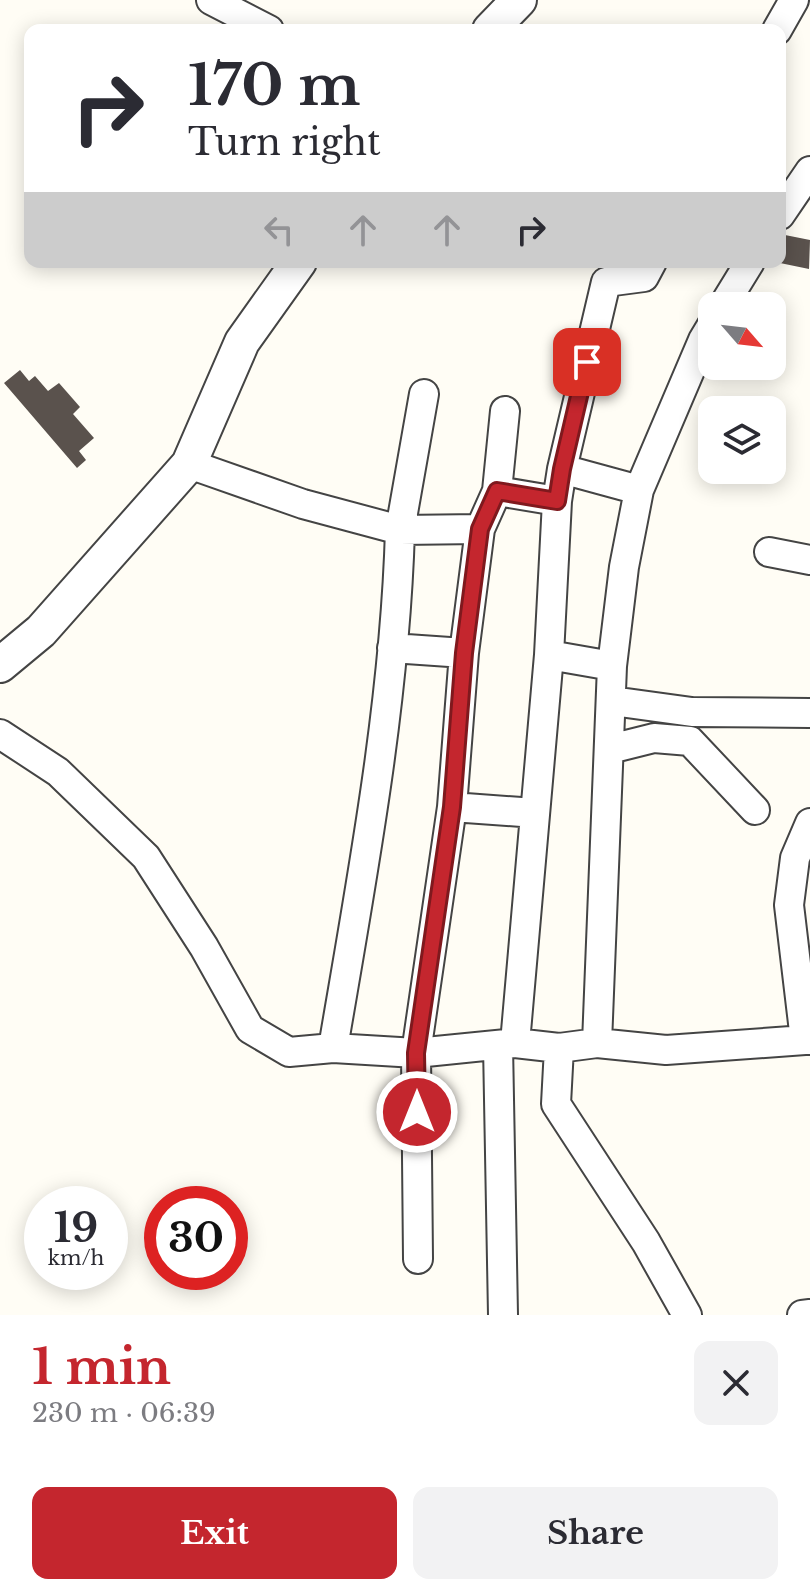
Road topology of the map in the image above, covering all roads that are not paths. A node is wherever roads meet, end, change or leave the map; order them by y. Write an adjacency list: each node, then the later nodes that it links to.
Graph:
1 (211, 0): 4 (street)
2 (519, 0): 5 (street)
3 (794, 0): 6 (street)
4 (257, 24)
5 (496, 24)
6 (780, 24)
7 (810, 171): 8 (street)
8 (786, 206)
9 (295, 268): 16 (street)
10 (649, 268): 17 (street)
11 (746, 268): 12 (street)
12 (732, 292)
13 (698, 352): 18 (street)
14 (424, 394): 22 (street)
15 (505, 411): 19 (street)
16 (189, 464): 22 (street); 28 (street)
17 (562, 469): 18 (street); 20 (street)
18 (639, 490): 29 (street)
19 (497, 491): 20 (street); 21 (street)
20 (557, 501): 27 (street)
21 (480, 529): 22 (street); 26 (street)
22 (400, 530): 25 (street)
23 (769, 552): 24 (street)
24 (810, 560)
25 (392, 648): 26 (street); 43 (street)
26 (464, 653): 36 (street)
27 (549, 655): 29 (street); 38 (street)
28 (0, 665)
29 (612, 666): 30 (street)
30 (612, 701): 31 (street); 35 (street)
31 (692, 712): 32 (street); 34 (street)
32 (810, 713)
33 (0, 734): 43 (street)
34 (690, 741): 35 (street); 37 (street)
35 (610, 749): 41 (street)
36 (452, 807): 38 (street); 45 (street)
37 (755, 810)
38 (535, 813): 42 (street)
39 (810, 823): 40 (street)
40 (808, 1040): 41 (street)
41 (597, 1043): 44 (street)
42 (506, 1044): 44 (street); 45 (street); 48 (street)
43 (333, 1048): 45 (street)
44 (559, 1048): 49 (street)
45 (416, 1053): 46 (street)
46 (418, 1259)
47 (810, 1314): 50 (street)
48 (503, 1315)
49 (687, 1315)
50 (802, 1315)

